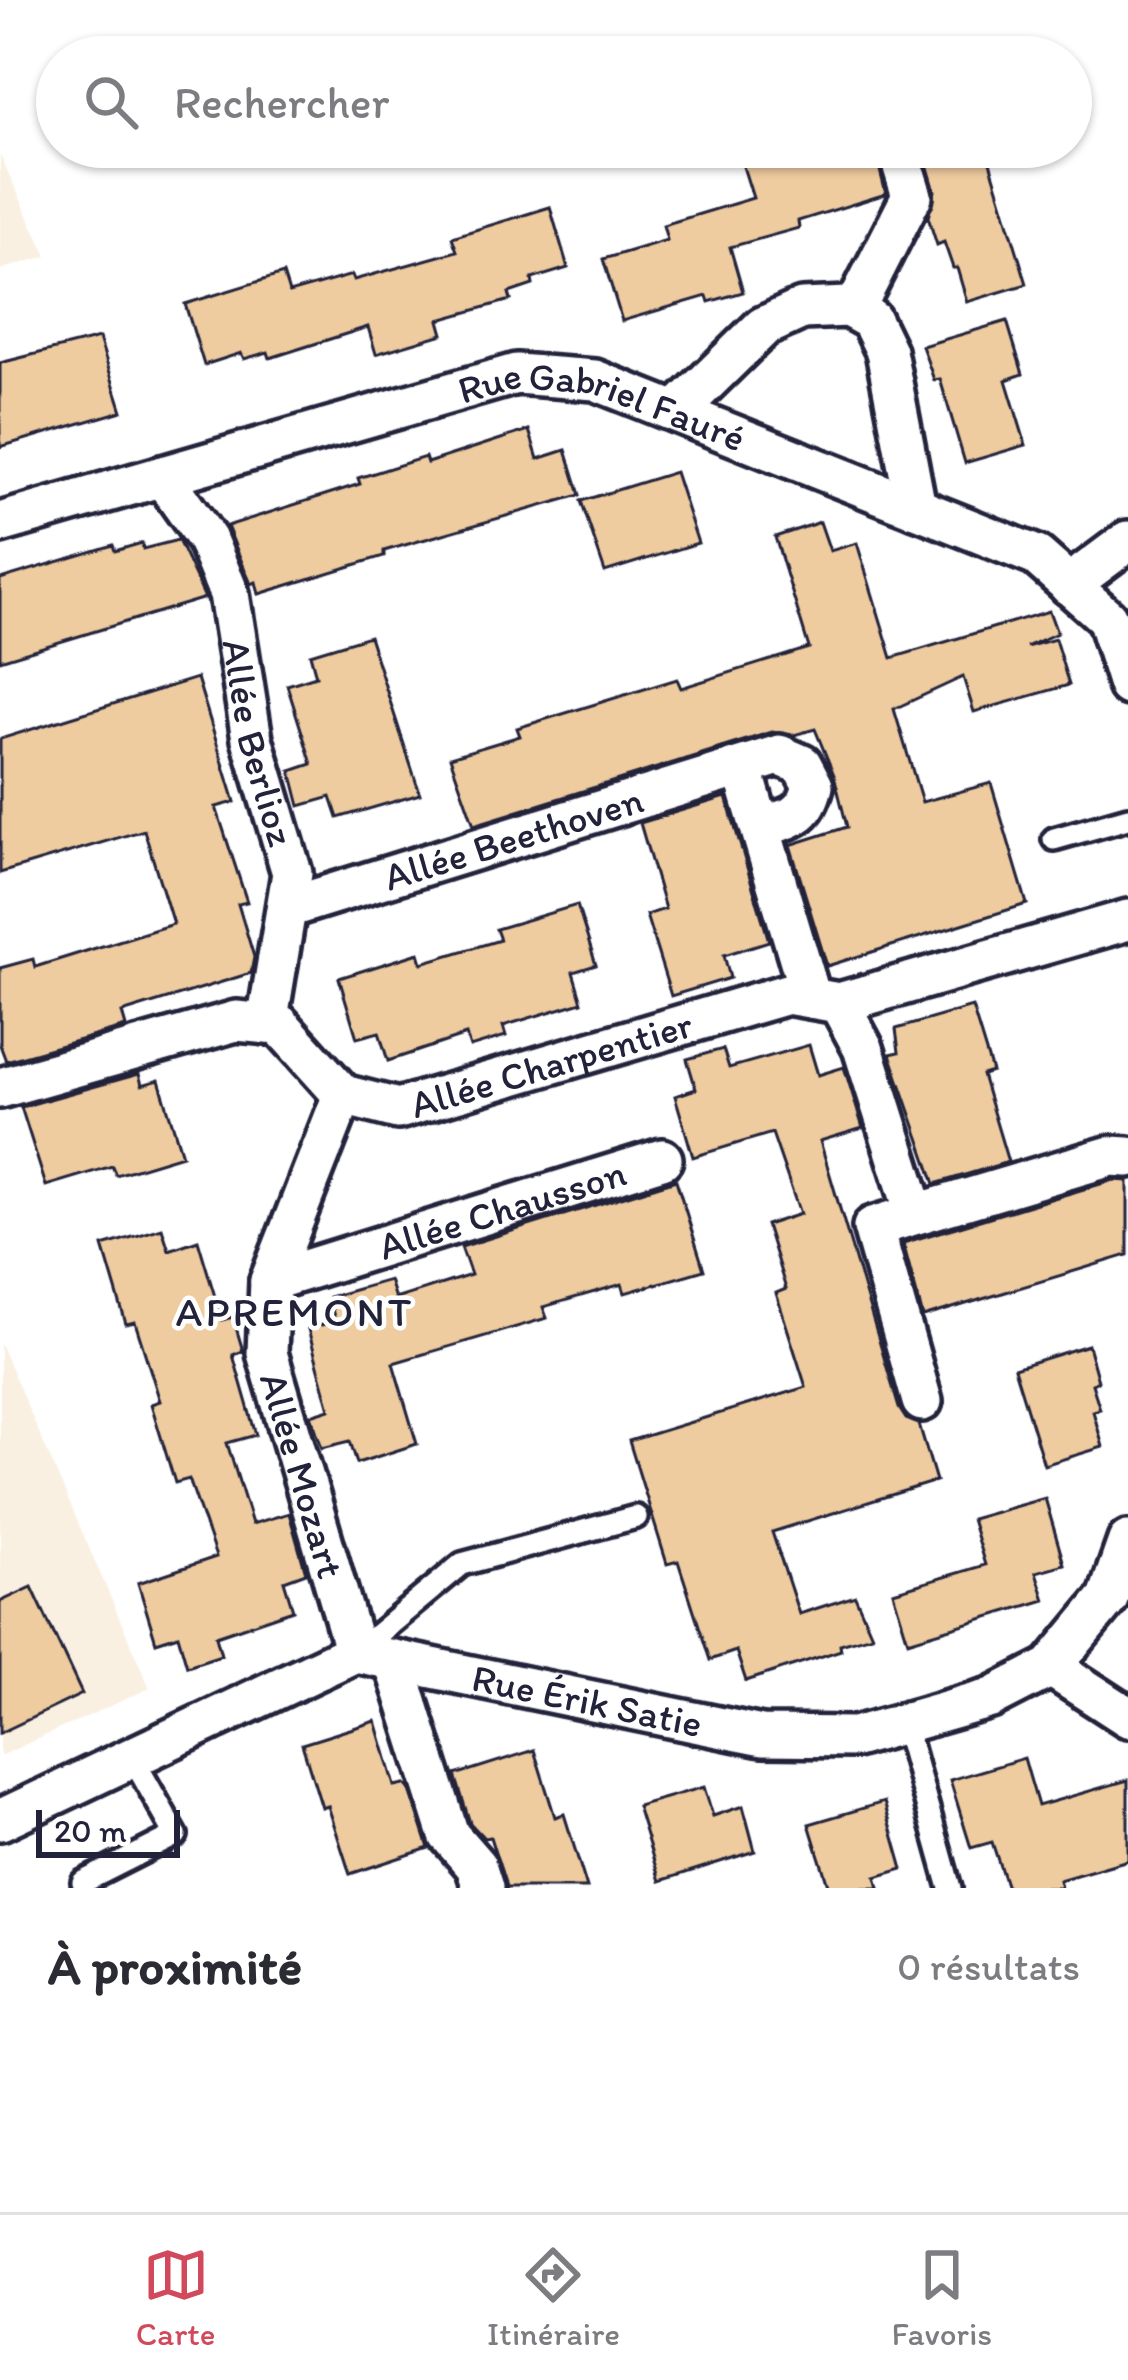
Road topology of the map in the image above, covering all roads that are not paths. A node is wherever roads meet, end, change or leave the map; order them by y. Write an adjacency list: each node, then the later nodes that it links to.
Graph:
1 (904, 168): 2 (street)
2 (854, 310): 3 (street); 5 (street)
3 (676, 412): 4 (street, Rue Gabriel Fauré); 5 (street, Rue Gabriel Fauré)
4 (162, 476): 6 (street, Rue Gabriel Fauré); 14 (street, Allée Berlioz)
5 (916, 508): 8 (street, Rue Gabriel Fauré)
6 (0, 523)
7 (1128, 541): 8 (street)
8 (1069, 585): 9 (street, Rue Gabriel Fauré)
9 (1128, 686)
10 (742, 767): 12 (street); 12 (street, Allée Beethoven); 14 (street, Allée Beethoven)
11 (1128, 818): 13 (lane)
12 (762, 827): 16 (street)
13 (1054, 839)
14 (287, 908): 17 (street, Allée Berlioz)
15 (1128, 920): 16 (street, Allée Charpentier)
16 (825, 1000): 19 (street, Allée Charpentier); 22 (street)
17 (267, 1024): 18 (street); 19 (street)
18 (0, 1088)
19 (343, 1095): 23 (street, Allée Mozart)
20 (1128, 1157): 22 (street)
21 (662, 1159): 23 (street, Allée Chausson)
22 (915, 1213): 24 (street)
23 (270, 1281): 27 (street, Allée Mozart)
24 (922, 1401)
25 (636, 1517): 27 (lane)
26 (1128, 1541): 29 (street, Rue Érik Satie)
27 (355, 1652): 28 (street, Rue Érik Satie); 32 (street)
28 (394, 1661): 31 (street, Rue Érik Satie); 35 (street)
29 (1051, 1666): 30 (street); 31 (street, Rue Érik Satie)
30 (1128, 1717)
31 (904, 1723): 36 (lane)
32 (132, 1756): 33 (street); 34 (lane)
33 (0, 1820)
34 (83, 1882)
35 (483, 1888)
36 (950, 1888)

